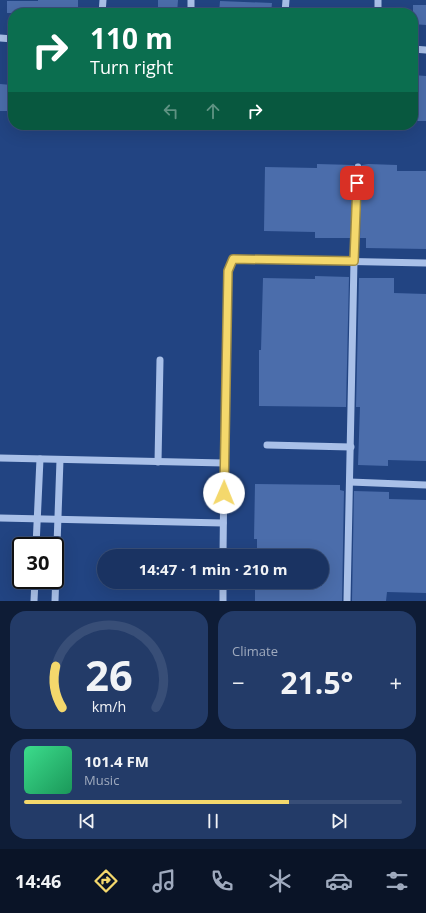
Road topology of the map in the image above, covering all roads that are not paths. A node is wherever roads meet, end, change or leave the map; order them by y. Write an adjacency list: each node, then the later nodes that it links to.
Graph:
1 (358, 167): 2 (street)
2 (354, 261): 3 (street); 6 (street); 11 (street)
3 (426, 263)
4 (160, 360): 10 (street)
5 (267, 445): 6 (street)
6 (351, 447): 12 (street)
7 (0, 458): 8 (street)
8 (40, 459): 9 (street); 15 (street)
9 (60, 460): 10 (street); 16 (street)
10 (158, 462): 11 (street)
11 (224, 463): 17 (street)
12 (350, 482): 13 (street); 25 (street)
13 (426, 485)
14 (0, 518): 15 (street)
15 (37, 520): 16 (street); 18 (street)
16 (57, 520): 17 (street); 23 (street)
17 (223, 523): 19 (street)
18 (36, 537)
19 (223, 549)
20 (35, 589): 22 (street)
21 (223, 589): 24 (street)
22 (34, 601)
23 (55, 601)
24 (223, 601)
25 (347, 601)

